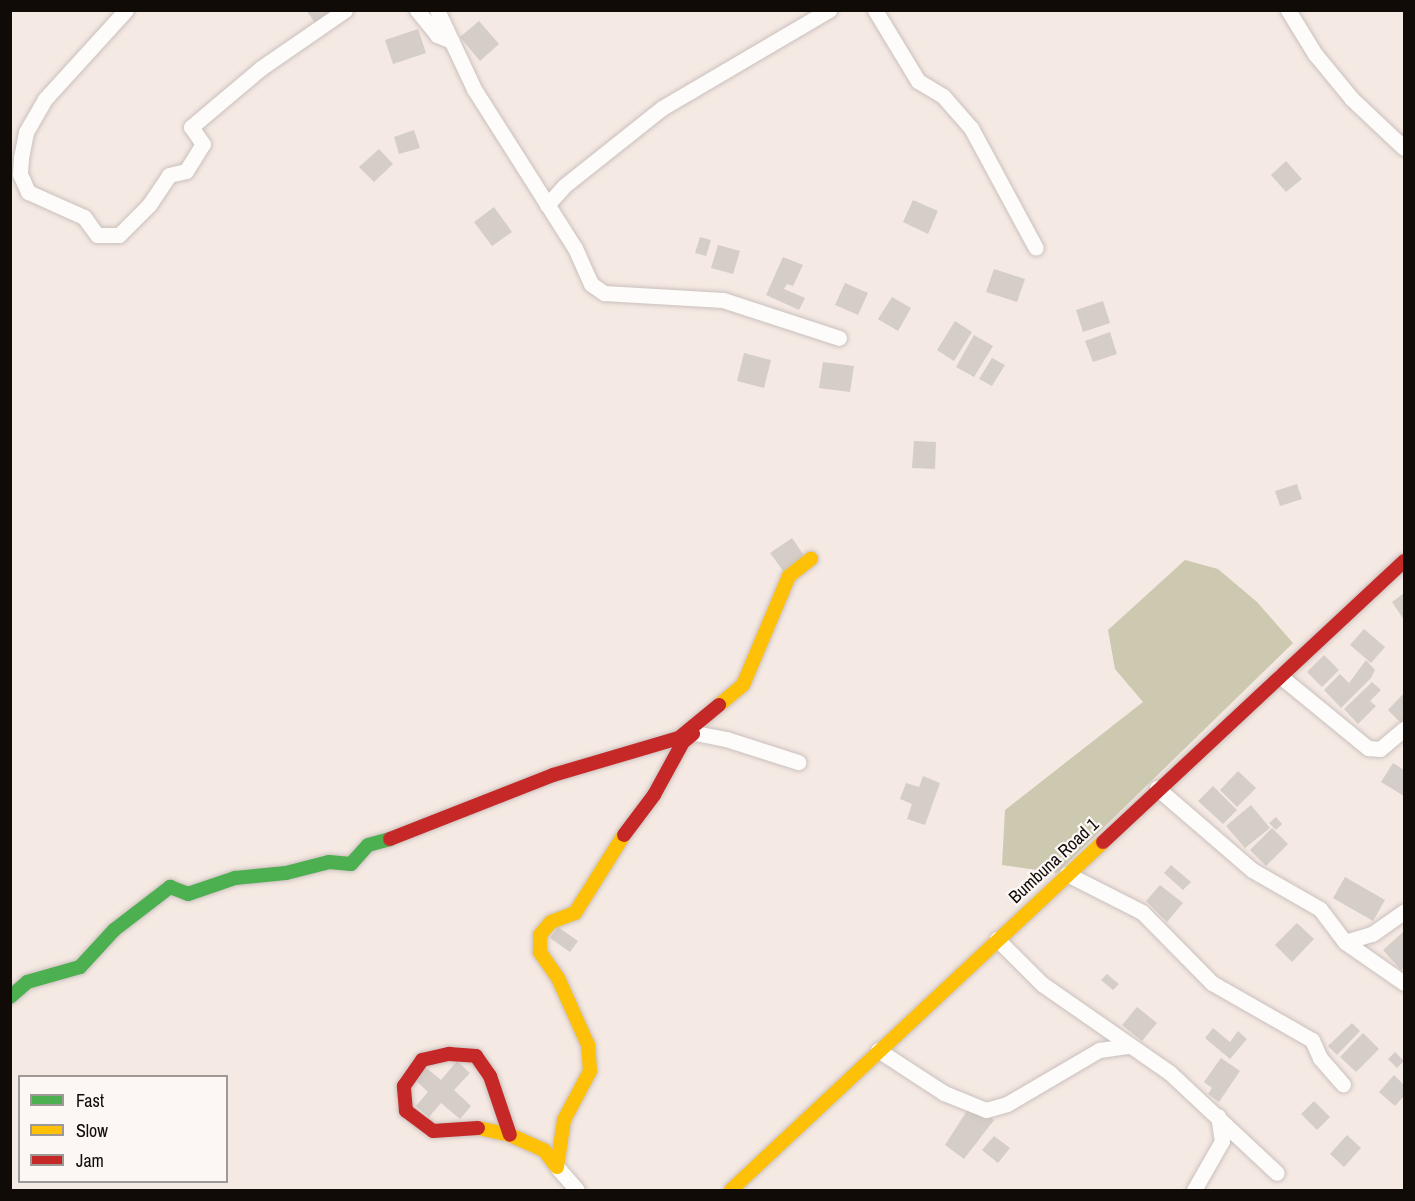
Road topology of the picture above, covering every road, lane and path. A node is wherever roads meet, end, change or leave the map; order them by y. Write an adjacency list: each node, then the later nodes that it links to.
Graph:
1 (126, 10): 2 (street)
2 (345, 10)
3 (417, 10): 8 (street)
4 (438, 10): 8 (street)
5 (829, 10): 10 (street)
6 (875, 10): 11 (street)
7 (1288, 10): 9 (street)
8 (452, 41): 10 (street)
9 (1404, 148)
10 (547, 206): 12 (street)
11 (1036, 248)
12 (839, 338)
13 (811, 559): 18 (street)
14 (1404, 561): 15 (street, Bumbuna Road 1)
15 (1280, 676): 16 (street); 20 (street, Bumbuna Road 1)
16 (1404, 729)
17 (695, 733): 18 (street); 19 (street); 32 (street)
18 (679, 738): 26 (street)
19 (798, 762)
20 (1157, 788): 21 (street, Bumbuna Road 1); 24 (street)
21 (1067, 874): 23 (street, Bumbuna Road 1); 29 (street)
22 (1404, 912): 24 (street)
23 (997, 939): 27 (street); 28 (street, Bumbuna Road 1)
24 (1345, 942): 25 (street)
25 (1404, 983)
26 (10, 997)
27 (1129, 1046): 28 (street); 30 (street)
28 (878, 1050): 35 (street, Bumbuna Road 1)
29 (1343, 1084)
30 (1218, 1116): 33 (street); 36 (street)
31 (510, 1136): 31 (street); 32 (street)
32 (558, 1167): 34 (street)
33 (1277, 1173)
34 (577, 1191)
35 (731, 1191)
36 (1194, 1191)

